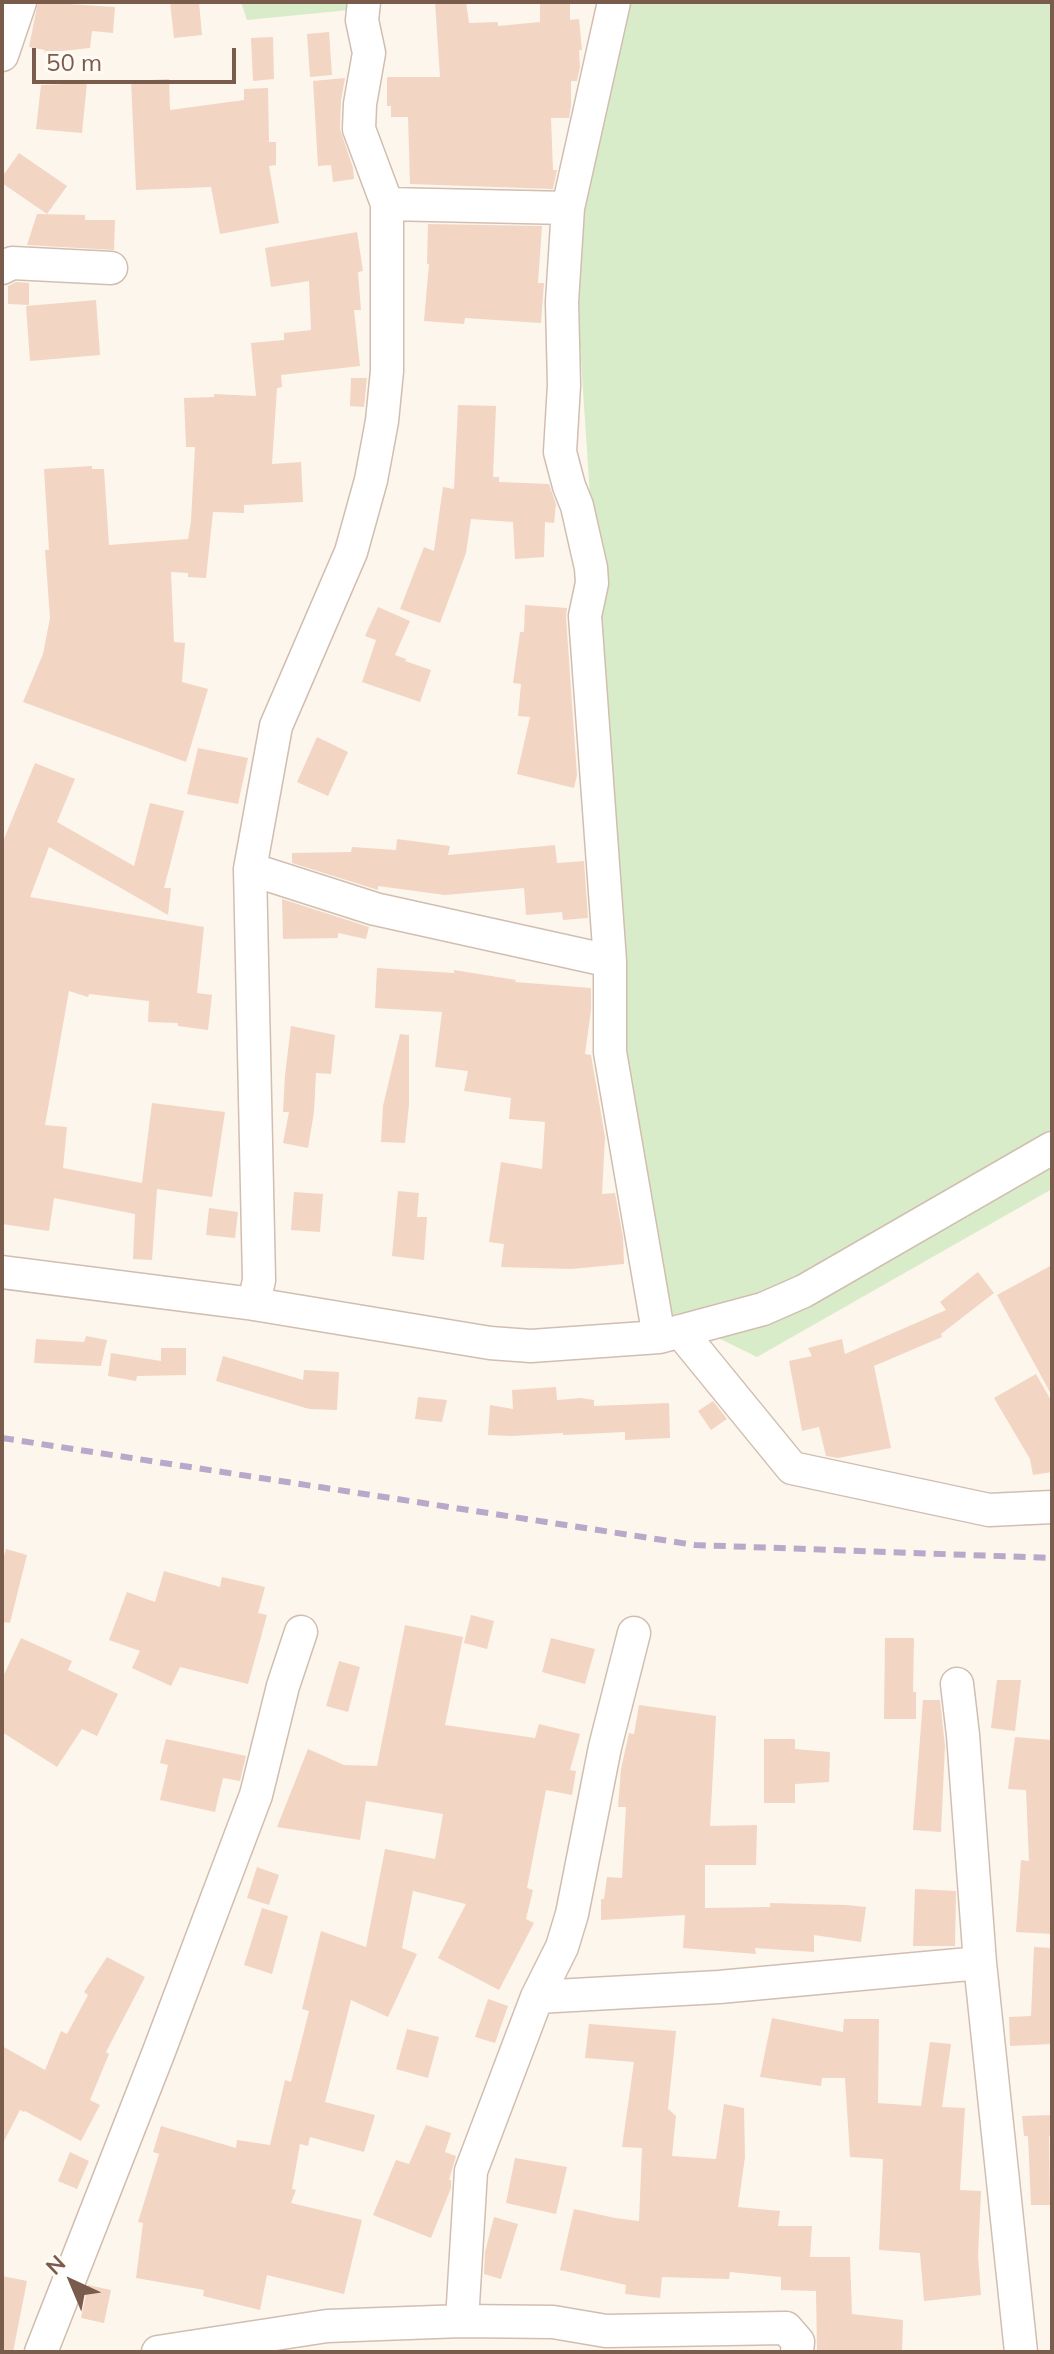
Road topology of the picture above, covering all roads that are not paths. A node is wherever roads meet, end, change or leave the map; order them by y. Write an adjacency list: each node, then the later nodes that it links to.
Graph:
1 (20, 2): 4 (street)
2 (364, 2): 5 (street)
3 (614, 2): 6 (street)
4 (2, 55)
5 (387, 204): 6 (street); 9 (street)
6 (568, 208): 10 (street)
7 (2, 268): 8 (street)
8 (111, 268)
9 (250, 869): 10 (street); 13 (street)
10 (610, 961): 14 (street)
11 (1052, 1148): 14 (street)
12 (2, 1272): 13 (street)
13 (254, 1304): 14 (street)
14 (669, 1334): 15 (street)
15 (1052, 1507)
16 (301, 1632): 22 (street)
17 (634, 1633): 20 (street)
18 (957, 1684): 19 (street)
19 (980, 1963): 20 (street); 25 (street)
20 (537, 1997): 21 (street)
21 (462, 2321): 23 (street); 24 (street)
22 (41, 2352)
23 (158, 2352)
24 (797, 2352)
25 (1021, 2352)

